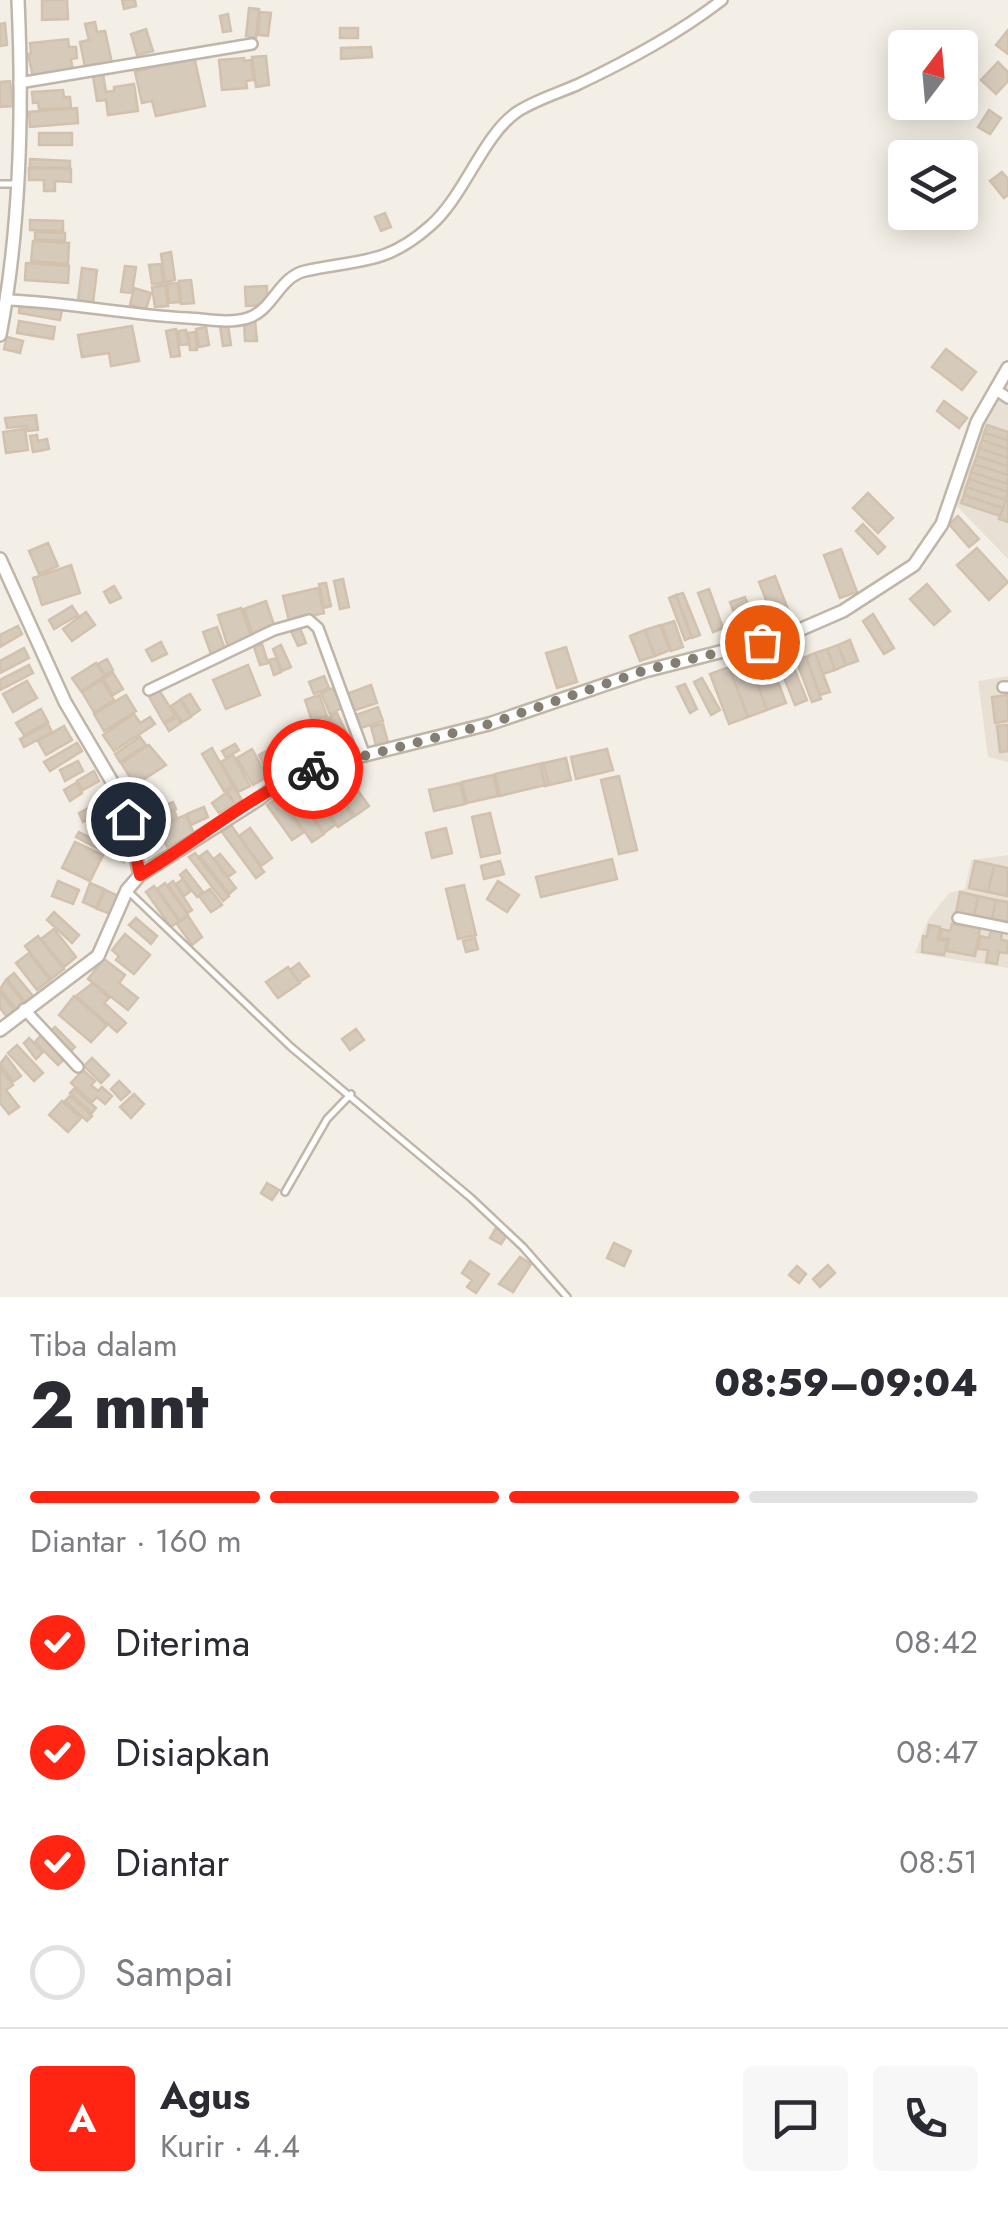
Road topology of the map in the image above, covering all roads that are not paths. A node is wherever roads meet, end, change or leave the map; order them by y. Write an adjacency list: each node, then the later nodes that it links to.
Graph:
1 (18, 0): 4 (street)
2 (722, 0): 7 (street)
3 (252, 44): 4 (street)
4 (19, 83): 6 (street)
5 (0, 184): 6 (lane)
6 (17, 184): 7 (street)
7 (7, 300): 8 (street)
8 (0, 335)
9 (1008, 368): 10 (street)
10 (995, 389): 11 (street); 14 (street)
11 (1008, 398)
12 (0, 559): 15 (street)
13 (149, 690): 14 (street)
14 (364, 756): 15 (street)
15 (140, 875): 16 (street)
16 (127, 890): 19 (street); 22 (lane)
17 (958, 918): 18 (street)
18 (1008, 928)
19 (24, 1010): 20 (street); 21 (street)
20 (0, 1030)
21 (78, 1067)
22 (351, 1094): 23 (lane); 24 (lane)
23 (284, 1192)
24 (566, 1297)

